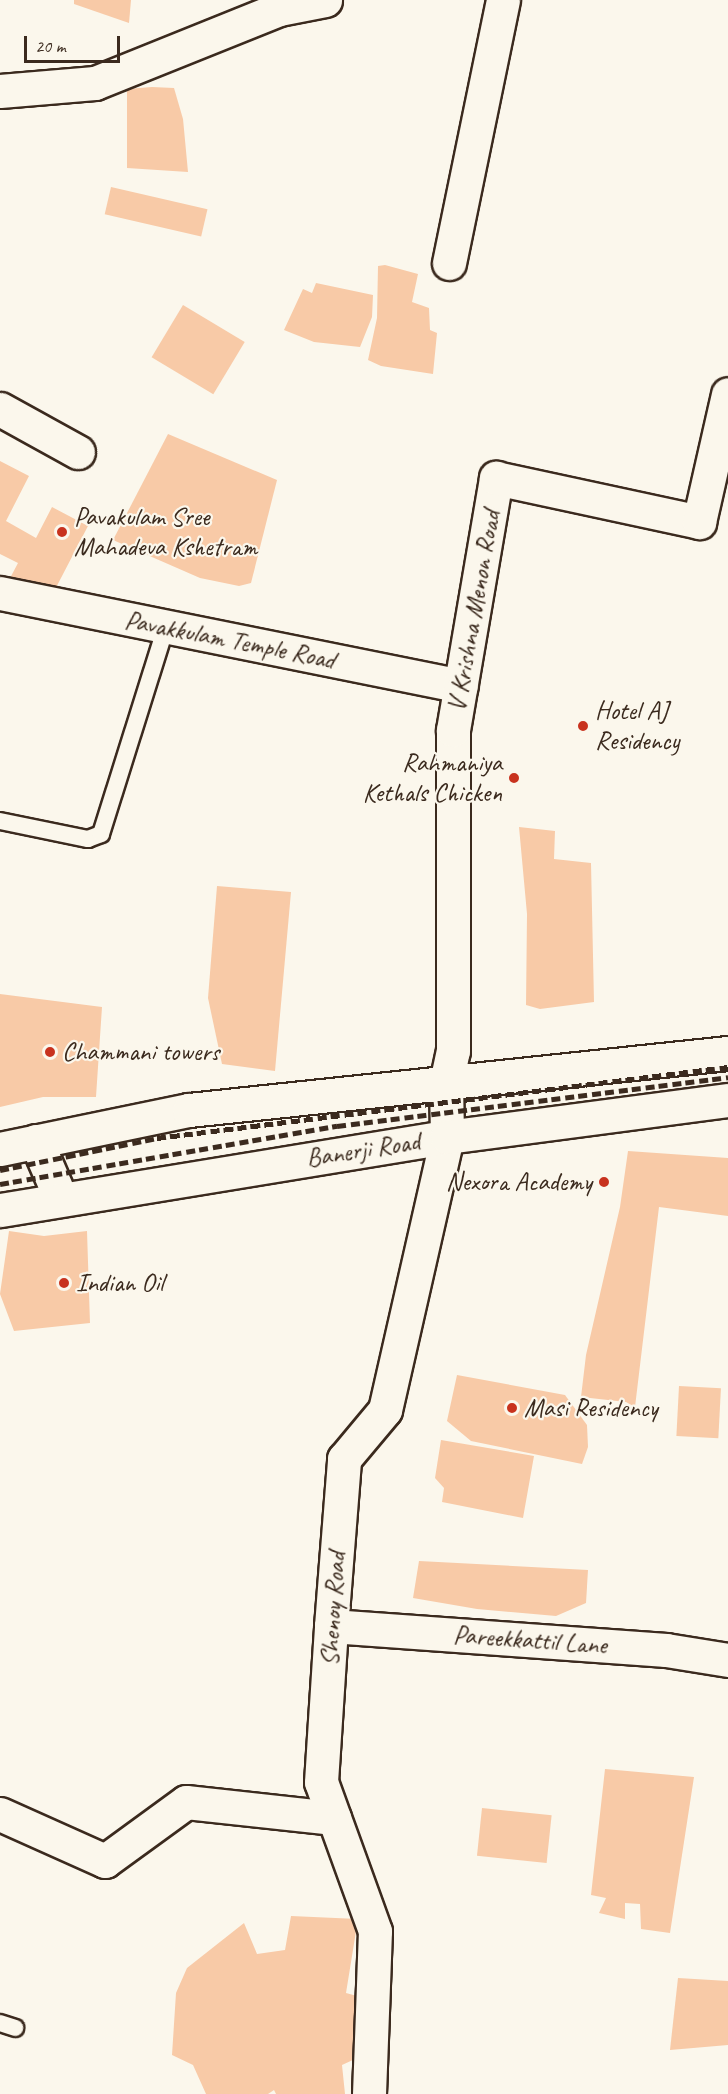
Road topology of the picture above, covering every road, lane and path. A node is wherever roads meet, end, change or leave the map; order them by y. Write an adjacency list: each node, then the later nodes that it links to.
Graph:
1 (324, 0): 3 (street)
2 (502, 0): 5 (street)
3 (253, 9): 4 (street)
4 (0, 91)
5 (449, 263)
6 (728, 393): 11 (street, V Krishna Menon Road)
7 (0, 409): 8 (street)
8 (78, 452)
9 (0, 593): 10 (street, Pavakkulam Temple Road)
10 (166, 627): 11 (street, Pavakkulam Temple Road); 12 (lane)
11 (461, 686): 15 (street, V Krishna Menon Road)
12 (0, 821)
13 (728, 1053): 14 (street)
14 (483, 1080): 15 (street); 17 (street)
15 (446, 1083): 18 (street, V Krishna Menon Road); 19 (street)
16 (728, 1100): 17 (street, Banerji Road)
17 (488, 1131): 18 (street, Banerji Road)
18 (447, 1137): 21 (street, Banerji Road); 23 (street, Shenoy Road)
19 (36, 1142): 20 (street); 21 (street)
20 (0, 1149)
21 (61, 1199): 22 (street, Banerji Road)
22 (0, 1210)
23 (331, 1626): 24 (street, Pareekkattil Lane); 26 (street, Shenoy Road)
24 (728, 1659)
25 (0, 1814): 26 (street)
26 (334, 1818): 27 (street, Shenoy Road)
27 (369, 2094)

